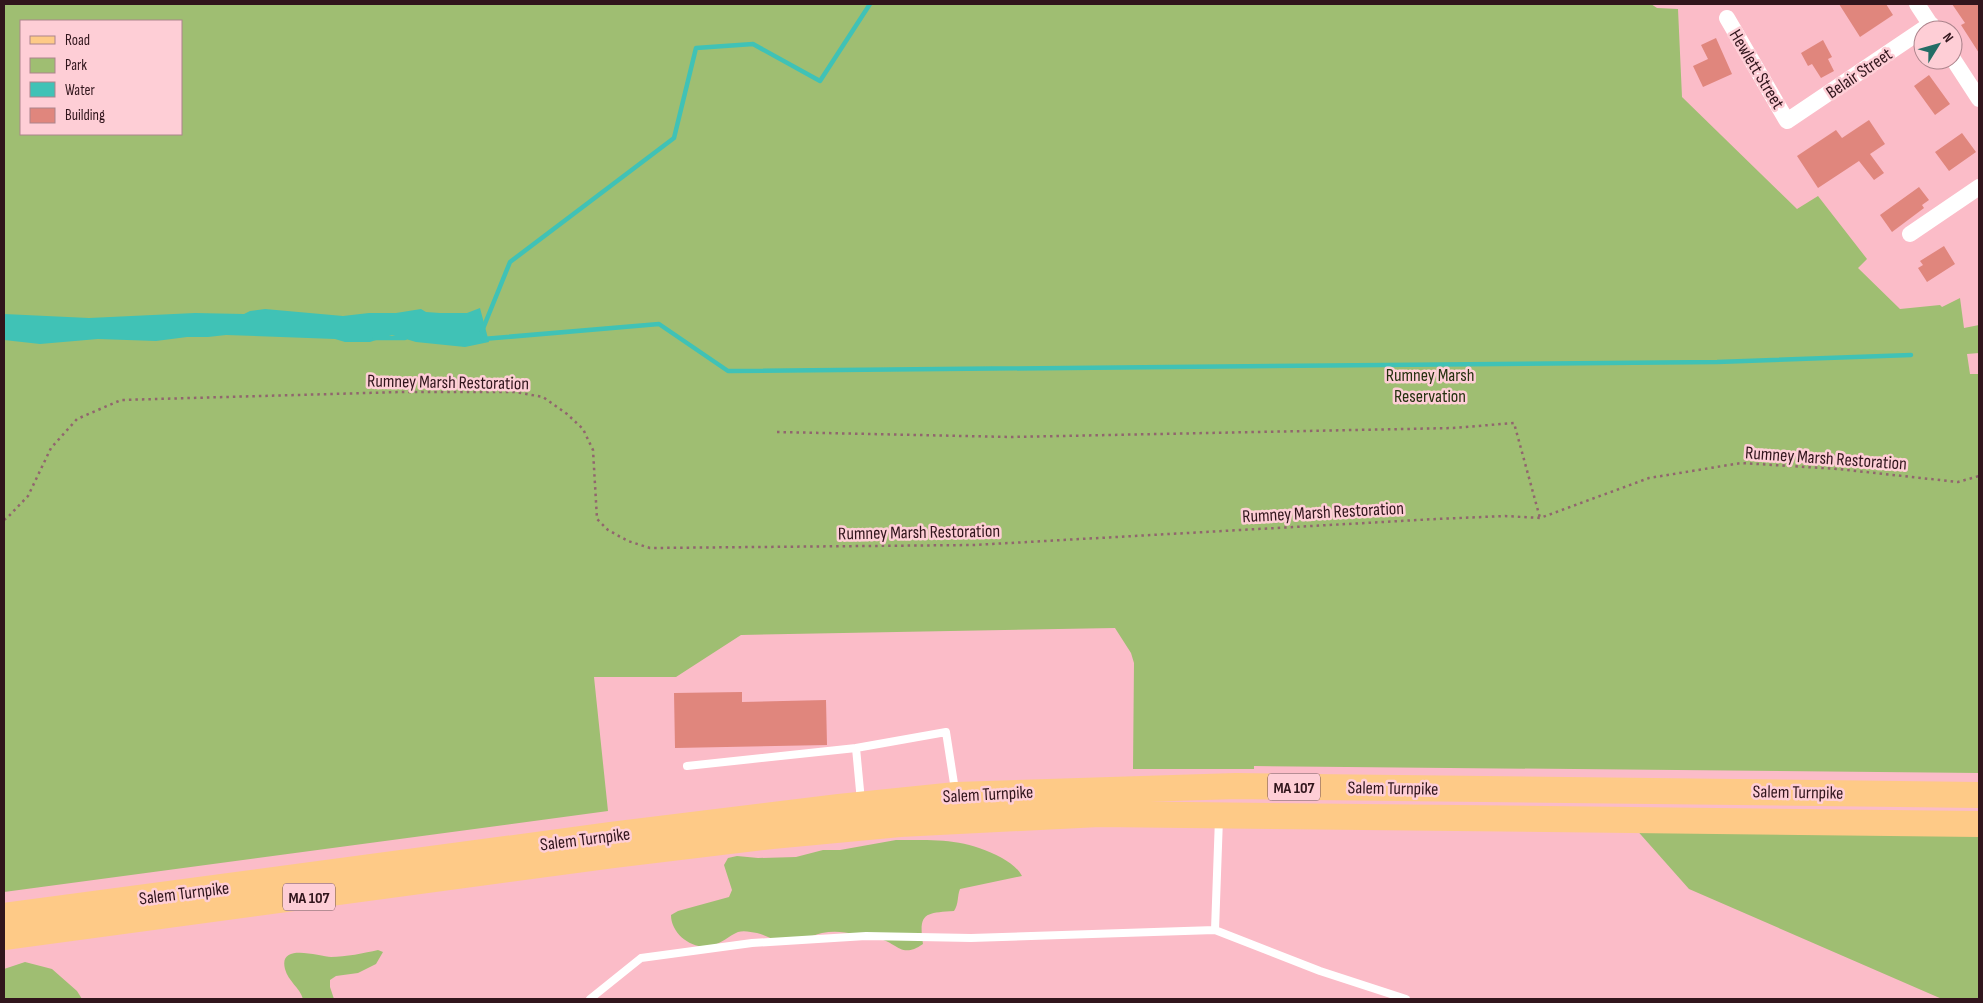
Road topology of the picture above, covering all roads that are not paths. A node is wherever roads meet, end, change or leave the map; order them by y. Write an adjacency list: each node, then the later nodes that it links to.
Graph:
1 (1917, 4): 3 (street)
2 (1727, 18): 7 (street, Hewlett Street)
3 (1927, 20)
4 (1913, 39): 7 (street, Belair Street)
5 (1960, 70): 6 (street)
6 (1979, 99)
7 (1787, 120)
8 (1979, 187): 9 (street)
9 (1910, 234)
10 (856, 748): 11 (lane); 12 (lane); 14 (lane)
11 (687, 766)
12 (956, 795): 13 (main road, Salem Turnpike / MA 107); 14 (main road, Salem Turnpike / MA 107)
13 (1979, 795)
14 (861, 804): 17 (main road, Salem Turnpike / MA 107)
15 (1220, 816): 16 (main road, Salem Turnpike / MA 107); 18 (lane); 19 (main road, Salem Turnpike / MA 107)
16 (1979, 824)
17 (4, 916)
18 (1214, 930): 20 (lane); 21 (lane)
19 (4, 937)
20 (590, 999)
21 (1406, 999)

